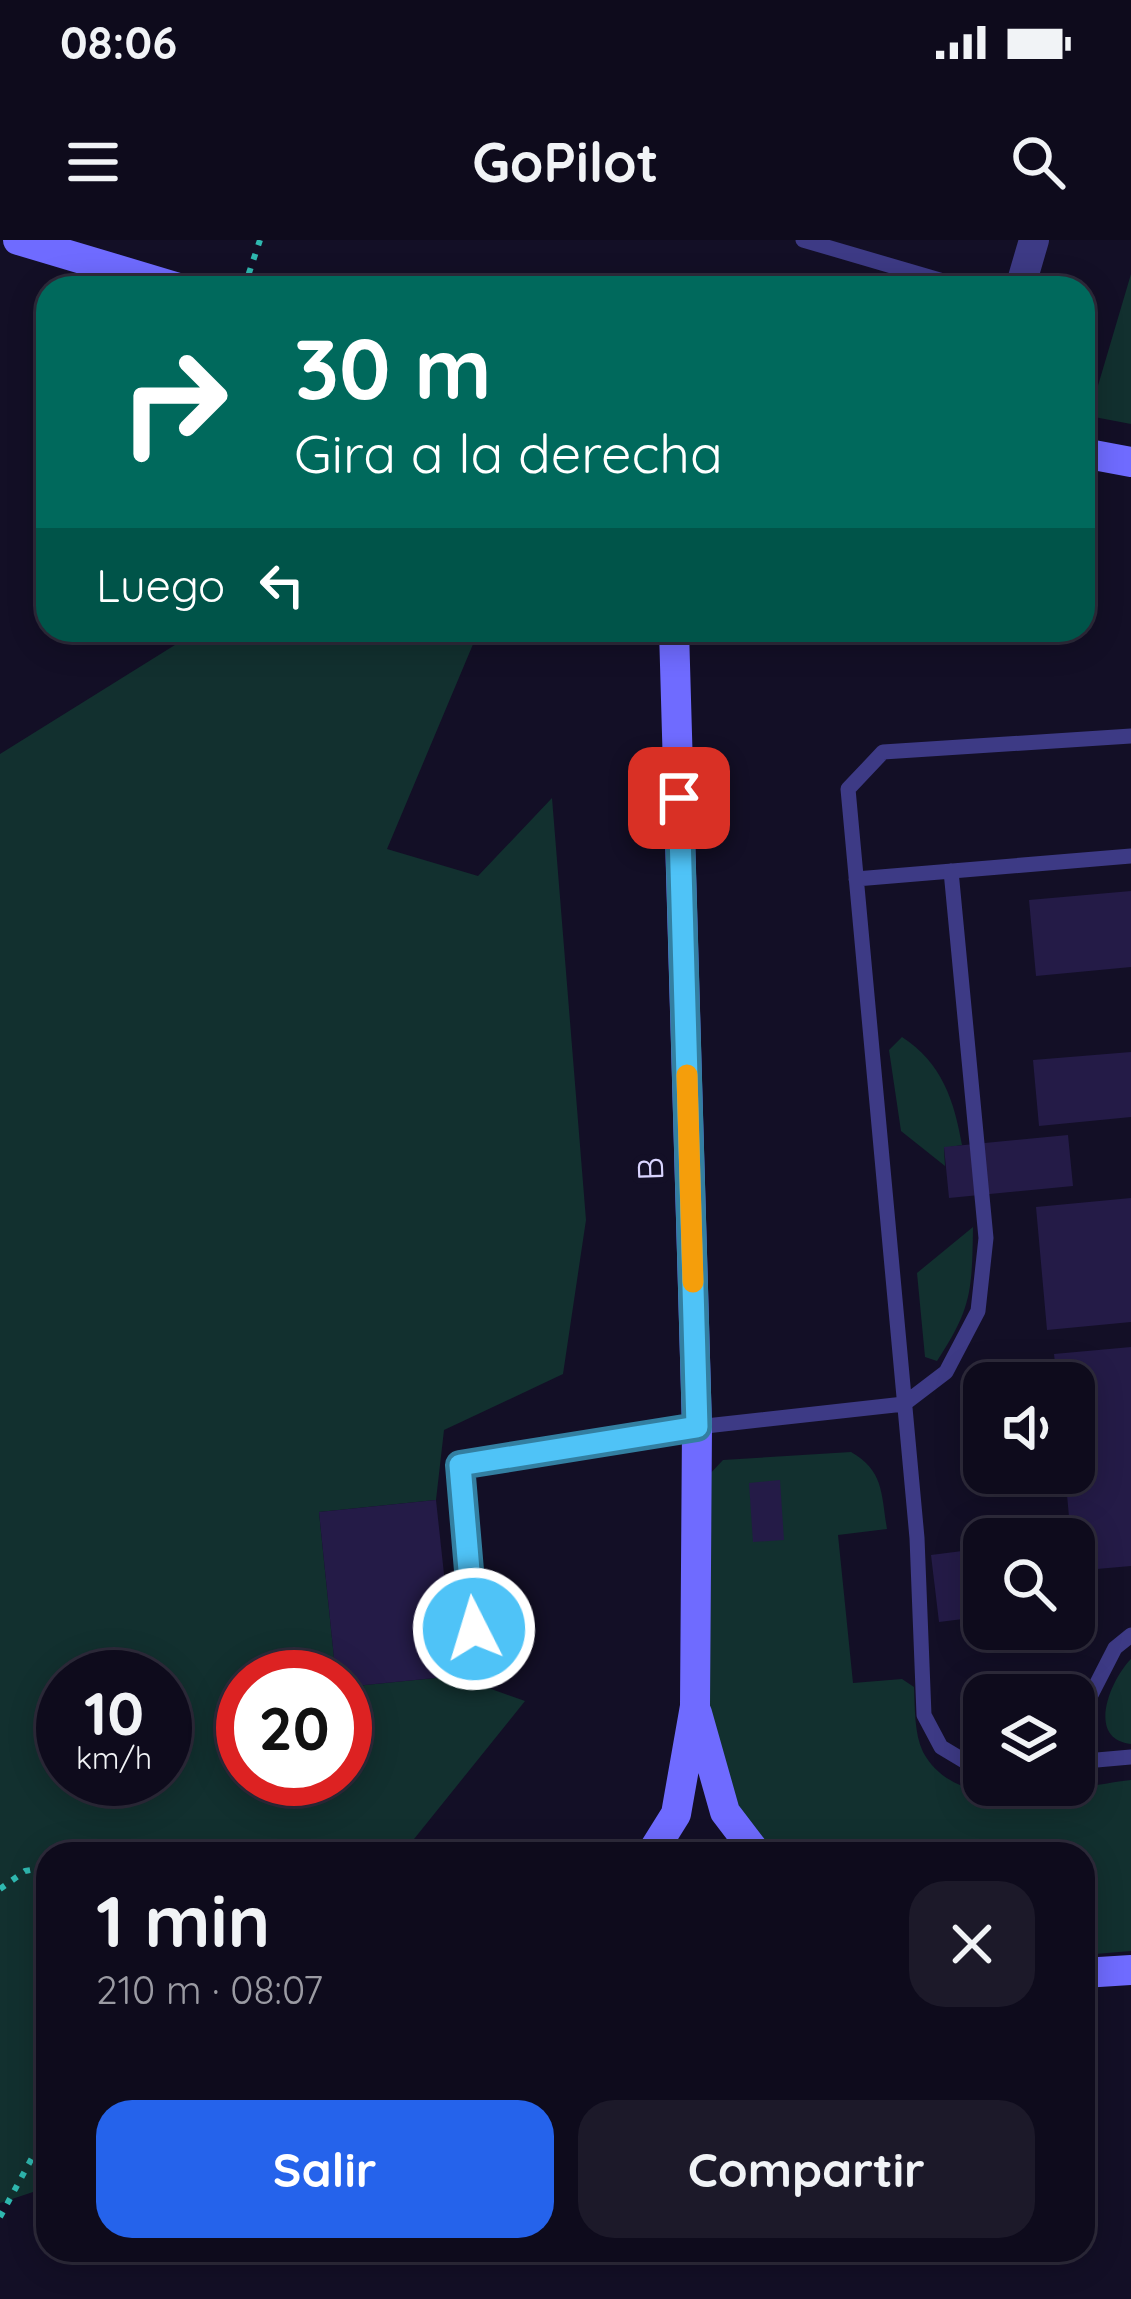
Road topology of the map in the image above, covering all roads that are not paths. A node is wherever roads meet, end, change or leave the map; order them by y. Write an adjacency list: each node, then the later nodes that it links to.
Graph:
1 (18, 240): 4 (street)
2 (803, 240): 5 (lane)
3 (1034, 240): 6 (street)
4 (138, 276)
5 (926, 276)
6 (1024, 276)
7 (1095, 455): 8 (street)
8 (1131, 462)
9 (674, 642): 15 (street, B)
10 (1131, 736): 13 (lane)
11 (1131, 856): 12 (lane)
12 (951, 871): 13 (lane); 14 (lane)
13 (856, 879): 14 (lane)
14 (904, 1404): 15 (lane); 21 (lane)
15 (697, 1427): 16 (lane); 19 (street, B)
16 (474, 1629)
17 (1131, 1635): 18 (lane)
18 (1095, 1686)
19 (695, 1706): 23 (street, B); 24 (street, B)
20 (1131, 1757): 22 (lane)
21 (963, 1760)
22 (1095, 1760)
23 (658, 1842)
24 (748, 1842)
25 (1131, 1970): 26 (street)
26 (1095, 1972)

